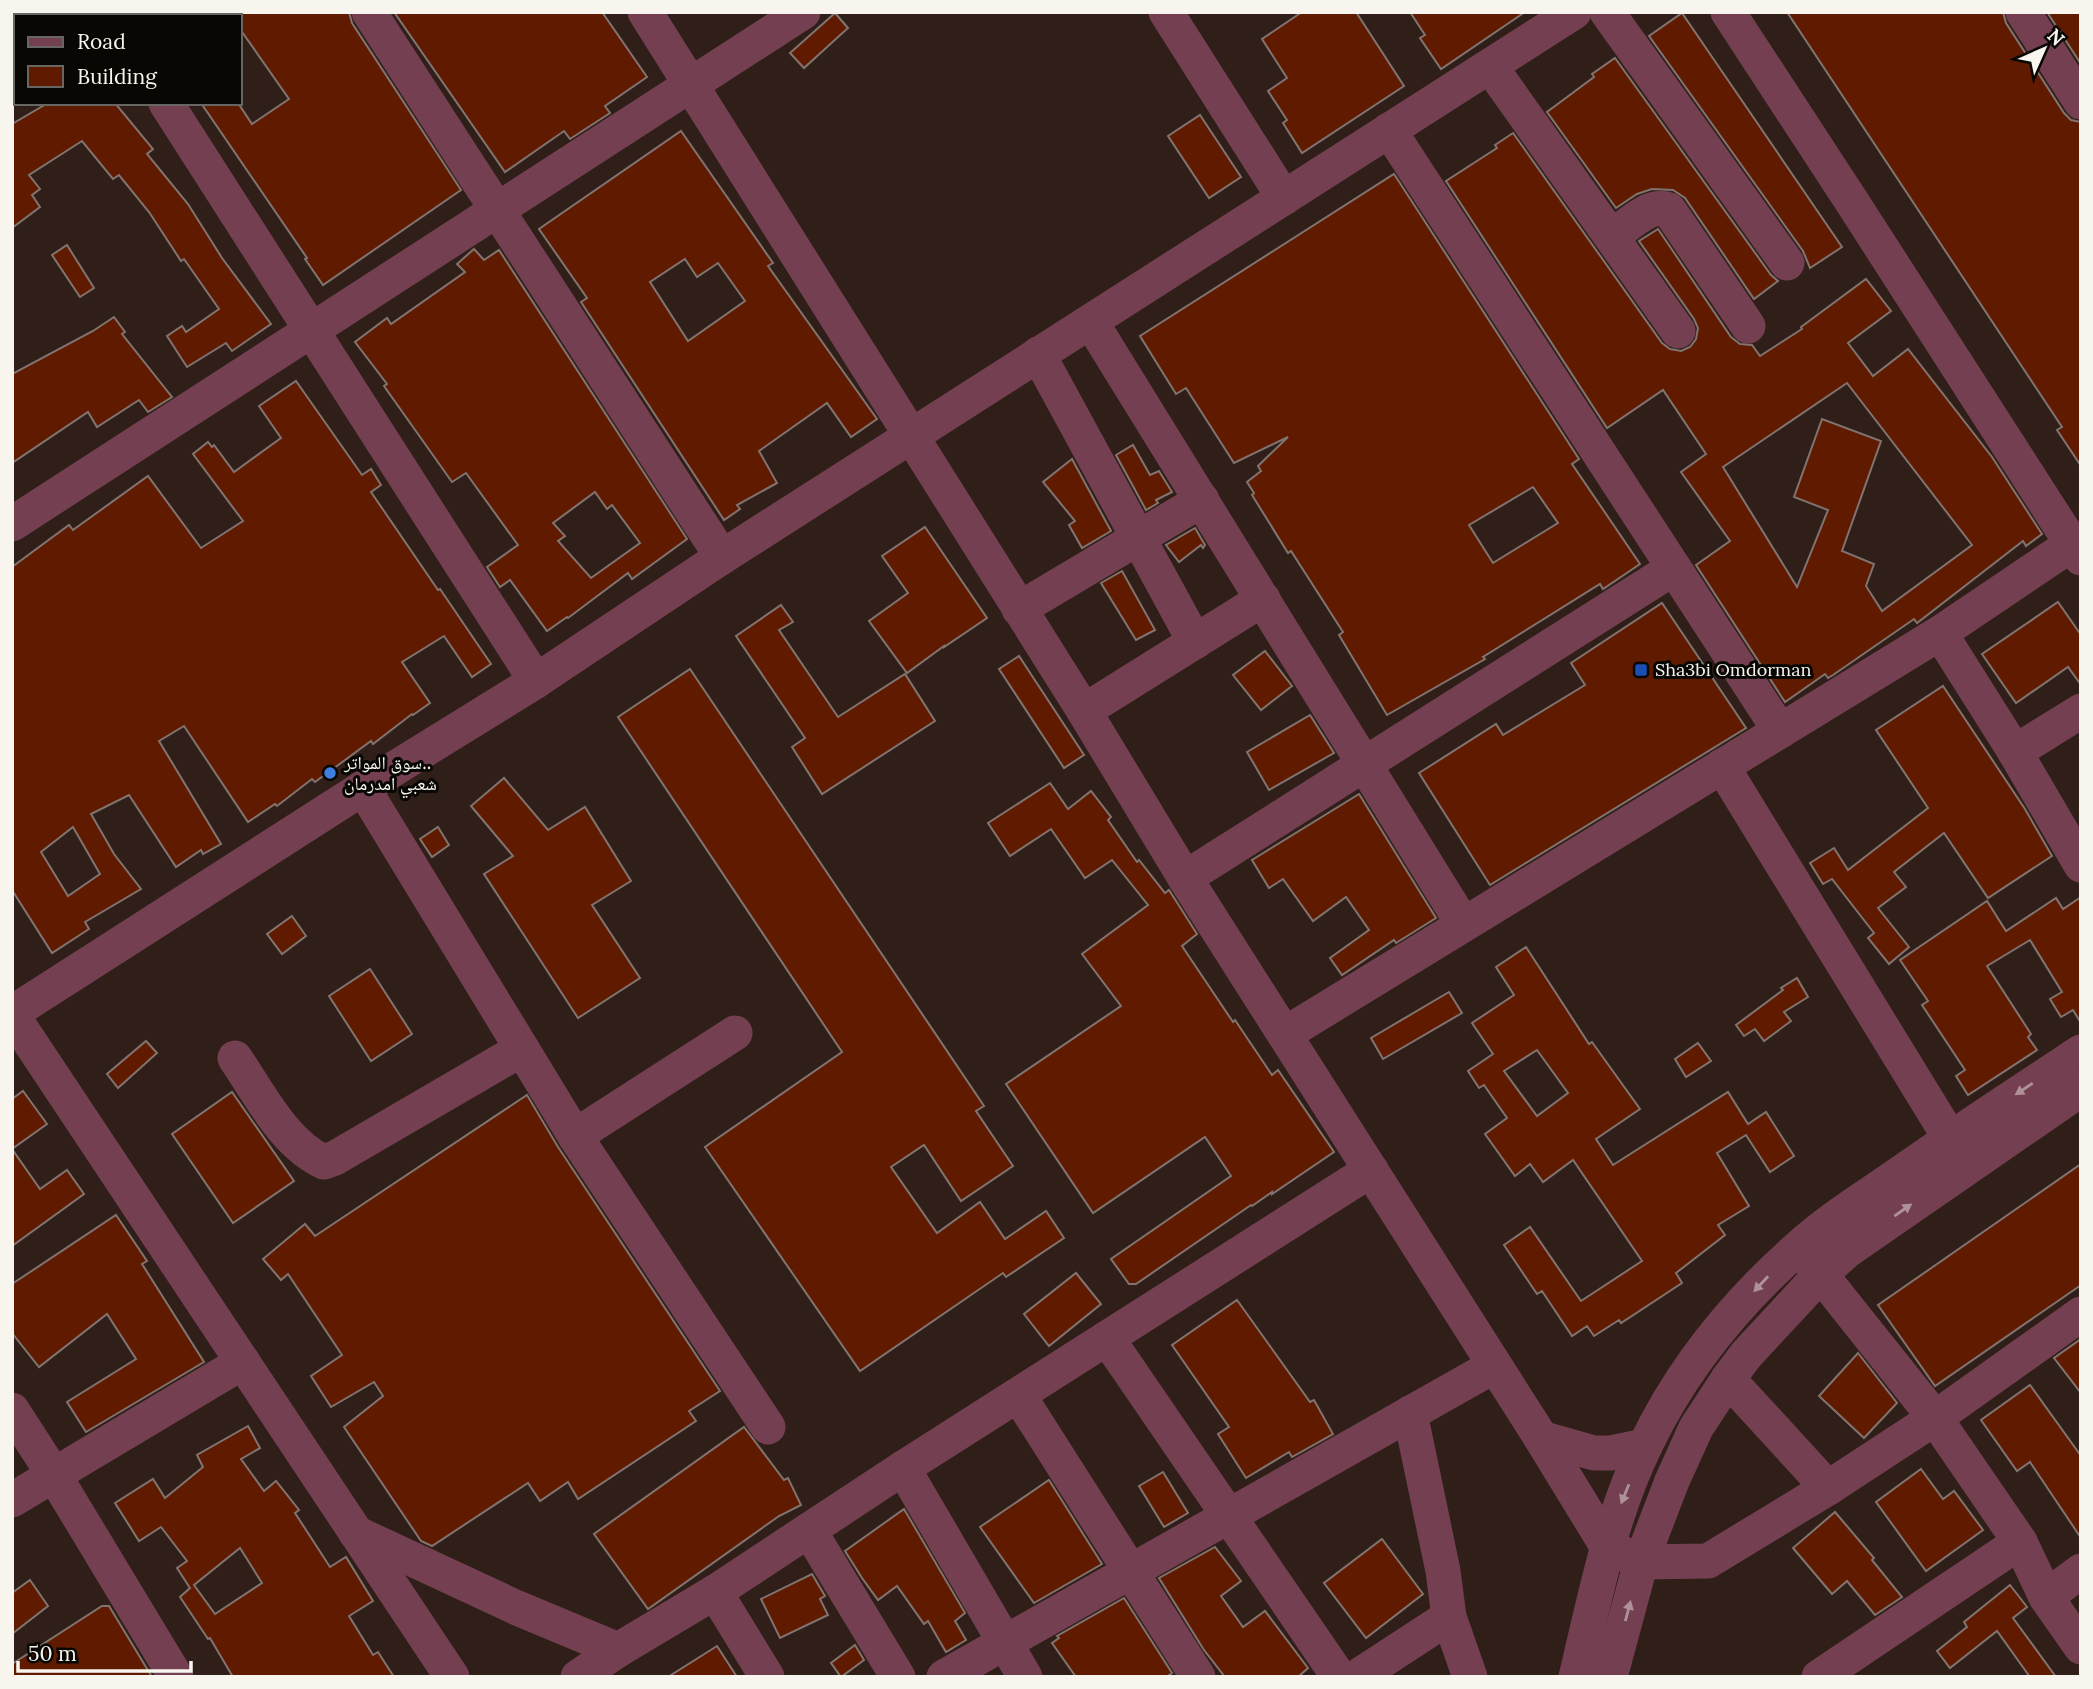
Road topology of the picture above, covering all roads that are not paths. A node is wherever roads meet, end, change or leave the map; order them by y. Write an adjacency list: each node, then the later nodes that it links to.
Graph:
1 (369, 12): 15 (street)
2 (645, 12): 10 (street)
3 (803, 12): 10 (street)
4 (1166, 12): 14 (street)
5 (1574, 12): 9 (street)
6 (1607, 12): 17 (street)
7 (1728, 12): 27 (street)
8 (2023, 12): 11 (street)
9 (1490, 66): 13 (street); 16 (street)
10 (690, 85): 15 (street); 23 (street)
11 (2081, 102)
12 (167, 105): 20 (street)
13 (1389, 130): 14 (street); 29 (street)
14 (1284, 198): 18 (street)
15 (498, 210): 20 (street); 28 (street)
16 (1612, 237): 19 (street); 21 (street)
17 (1787, 263)
18 (1091, 322): 22 (street); 24 (street)
19 (1748, 326)
20 (312, 330): 25 (street); 34 (street)
21 (1678, 331)
22 (1038, 354): 23 (street); 26 (street)
23 (911, 437): 28 (street); 31 (street)
24 (1202, 500): 26 (street); 30 (street)
25 (12, 523)
26 (1139, 538): 31 (street); 33 (street)
27 (2076, 551): 32 (street)
28 (722, 556): 34 (street)
29 (1674, 568): 37 (street); 39 (street)
30 (1263, 599): 33 (street); 39 (street)
31 (1019, 609): 35 (street)
32 (1940, 633): 37 (street); 38 (street)
33 (1195, 642): 35 (street)
34 (536, 681): 41 (street)
35 (1084, 711): 43 (street)
36 (2081, 711): 38 (street)
37 (1780, 731): 40 (street)
38 (2015, 752): 42 (street)
39 (1364, 764): 43 (street); 44 (street)
40 (1722, 766): 44 (street); 53 (street)
41 (362, 788): 45 (street); 48 (street)
42 (2081, 865)
43 (1185, 878): 47 (street)
44 (1463, 924): 47 (street)
45 (12, 1014): 59 (street)
46 (735, 1033): 52 (street)
47 (1285, 1034): 54 (street)
48 (522, 1049): 50 (street); 52 (street)
49 (2081, 1052): 53 (street, one-way to 53)
50 (235, 1058)
51 (2081, 1089): 56 (street, one-way to 51)
52 (575, 1136): 66 (street)
53 (1950, 1138): 55 (street)
54 (1371, 1170): 58 (street); 60 (street)
55 (1799, 1247): 56 (street); 68 (street, one-way to 68)
56 (1821, 1274): 61 (street); 65 (street)
57 (2081, 1314): 65 (street)
58 (1107, 1338): 62 (street); 73 (street)
59 (243, 1362): 70 (street); 75 (street)
60 (1494, 1366): 64 (street); 67 (street)
61 (1728, 1379): 71 (street); 78 (street)
62 (1019, 1396): 69 (street); 79 (street)
63 (12, 1410): 70 (street)
64 (1410, 1413): 73 (street); 83 (street)
65 (1935, 1418): 71 (street); 76 (street)
66 (768, 1427)
67 (1541, 1438): 68 (street); 77 (street)
68 (1645, 1446): 77 (street, one-way to 77)
69 (903, 1468): 74 (street); 84 (street)
70 (54, 1475): 72 (street); 87 (street)
71 (1828, 1489): 78 (street)
72 (12, 1500)
73 (1229, 1516): 79 (street); 95 (street)
74 (809, 1530): 81 (street); 91 (street)
75 (356, 1532): 86 (street); 88 (street)
76 (2020, 1542): 82 (street); 100 (street)
77 (1607, 1546): 78 (street); 98 (street)
78 (1641, 1562): 99 (street, one-way to 78)
79 (1131, 1571): 84 (street); 94 (street)
80 (2081, 1571): 82 (street)
81 (715, 1592): 86 (street); 90 (street)
82 (2046, 1597): 85 (street)
83 (1449, 1617): 96 (street); 97 (street)
84 (1004, 1642): 92 (street); 93 (street)
85 (2081, 1647)
86 (618, 1650): 89 (street)
87 (176, 1677)
88 (452, 1677)
89 (578, 1677)
90 (767, 1677)
91 (898, 1677)
92 (944, 1677)
93 (1025, 1677)
94 (1198, 1677)
95 (1339, 1677)
96 (1357, 1677)
97 (1470, 1677)
98 (1576, 1677)
99 (1610, 1677)
100 (1819, 1677)

